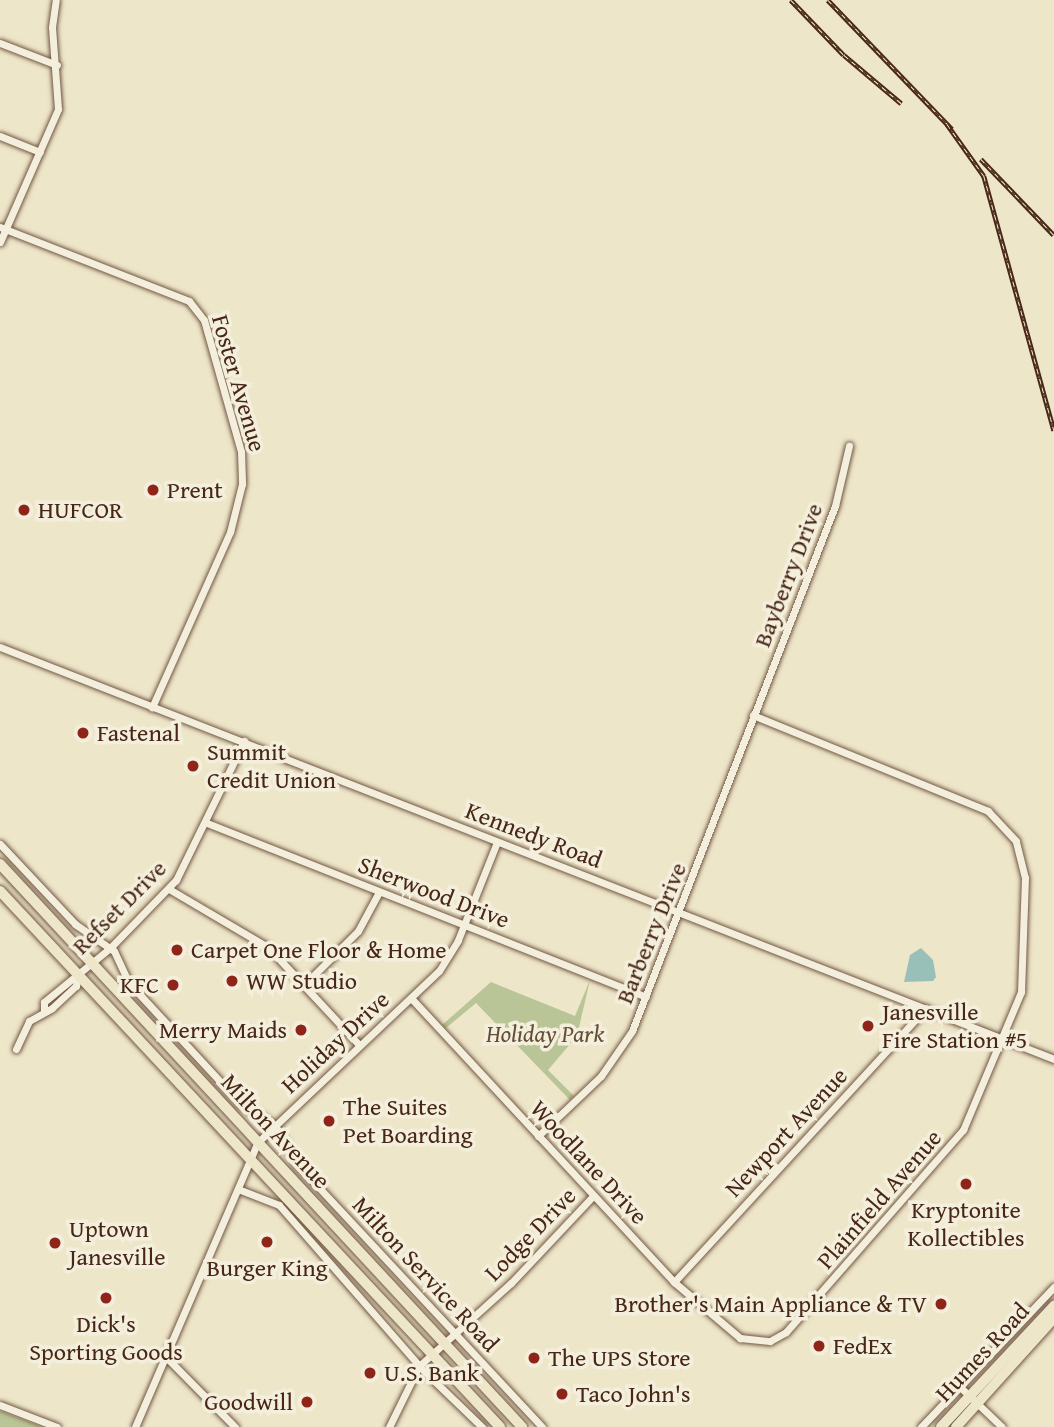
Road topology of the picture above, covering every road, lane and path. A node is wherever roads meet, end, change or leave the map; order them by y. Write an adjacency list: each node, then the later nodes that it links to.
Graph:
1 (56, 0): 3 (street)
2 (0, 43): 3 (street)
3 (57, 65): 5 (street)
4 (0, 136): 5 (street)
5 (40, 152): 6 (street)
6 (3, 228): 7 (street); 10 (street, Foster Avenue)
7 (0, 242)
8 (849, 446): 11 (street, Bayberry Drive)
9 (0, 647): 10 (street, Kennedy Road)
10 (152, 707): 12 (street, Kennedy Road)
11 (753, 715): 20 (street, Barberry Drive); 29 (street, Plainfield Avenue)
12 (244, 741): 13 (street, Refset Drive); 14 (street, Kennedy Road)
13 (207, 823): 17 (street, Refset Drive); 19 (street, Sherwood Drive)
14 (497, 842): 20 (street, Kennedy Road); 21 (street, Holiday Drive)
15 (0, 844): 22 (street, Milton Service Road)
16 (0, 863): 23 (main road, Milton Avenue)
17 (169, 889): 22 (street, Refset Drive); 25 (street)
18 (0, 891): 24 (main road, Milton Avenue)
19 (379, 892): 21 (street, Sherwood Drive); 25 (street)
20 (680, 914): 26 (street, Barberry Drive); 28 (street, Kennedy Road)
21 (464, 925): 26 (street, Sherwood Drive); 27 (street, Holiday Drive)
22 (110, 948): 23 (street, Refset Drive); 33 (street, Milton Service Road)
23 (92, 963): 24 (street, Refset Drive); 35 (main road, Milton Avenue)
24 (78, 974): 31 (street, Refset Drive); 36 (main road, Milton Avenue)
25 (304, 985): 30 (street)
26 (646, 997): 34 (street, Barberry Drive)
27 (411, 998): 30 (street, Holiday Drive); 34 (street, Woodlane Drive)
28 (926, 1008): 29 (street, Kennedy Road); 39 (street, Newport Avenue)
29 (1002, 1038): 32 (street, Kennedy Road); 44 (street, Plainfield Avenue)
30 (359, 1045): 33 (street, Holiday Drive)
31 (16, 1049)
32 (1054, 1059)
33 (275, 1125): 35 (street, Holiday Drive); 43 (street, Milton Service Road)
34 (538, 1136): 38 (street, Woodlane Drive)
35 (258, 1142): 36 (street, Holiday Drive); 45 (main road, Milton Avenue)
36 (251, 1161): 37 (street, Holiday Drive); 46 (main road, Milton Avenue)
37 (238, 1189): 47 (street, Holiday Drive); 48 (street)
38 (593, 1196): 39 (street, Woodlane Drive); 43 (street, Lodge Drive)
39 (674, 1282): 44 (street, Woodlane Drive)
40 (1054, 1287): 49 (street)
41 (1054, 1306): 50 (main road, Humes Road)
42 (1054, 1318): 50 (main road, Humes Road)
43 (457, 1332): 45 (street, Lodge Drive); 59 (street, Milton Service Road)
44 (749, 1341)
45 (444, 1344): 46 (street, Lodge Drive); 58 (main road, Milton Avenue)
46 (432, 1355): 48 (street, Lodge Drive); 57 (main road, Milton Avenue)
47 (165, 1356): 53 (street, Holiday Drive); 54 (street)
48 (419, 1366): 55 (street, Lodge Drive); 56 (street)
49 (959, 1386): 50 (street); 60 (street)
50 (974, 1400): 61 (main road, Humes Road); 62 (main road, Humes Road); 63 (street)
51 (0, 1405): 52 (street)
52 (57, 1427)
53 (135, 1427)
54 (235, 1427)
55 (389, 1427)
56 (482, 1427)
57 (500, 1427)
58 (522, 1427)
59 (542, 1427)
60 (921, 1427)
61 (941, 1427)
62 (956, 1427)
63 (1002, 1427)

